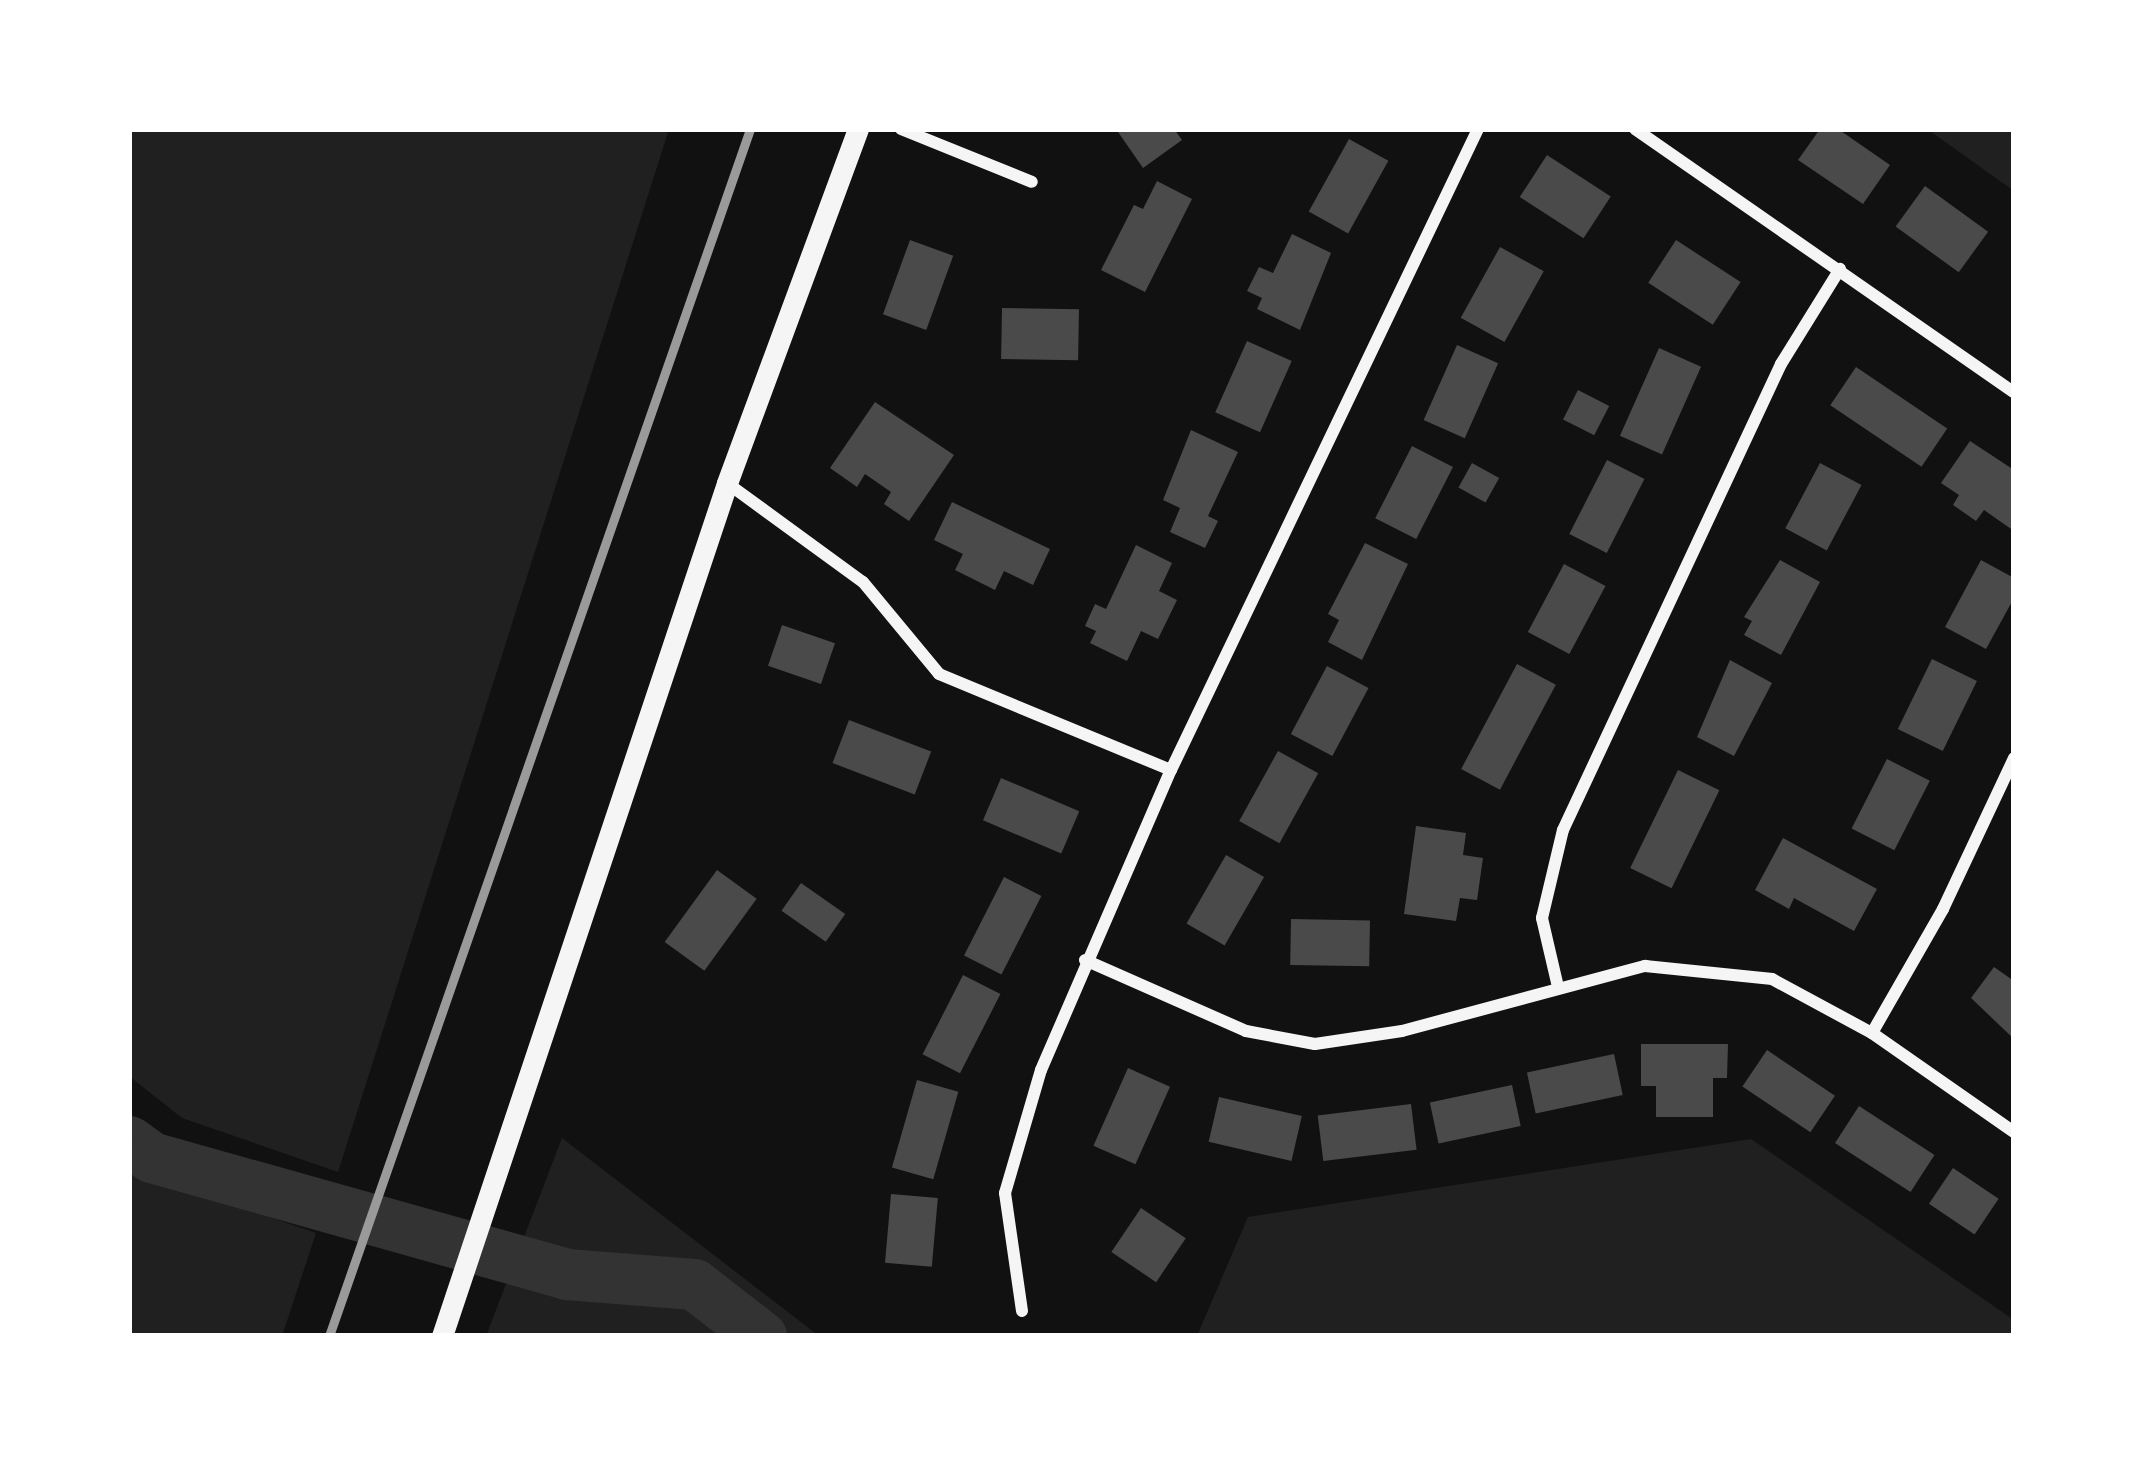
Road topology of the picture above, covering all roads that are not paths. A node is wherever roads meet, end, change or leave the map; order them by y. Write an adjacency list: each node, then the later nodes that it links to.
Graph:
1 (858, 129): 8 (street)
2 (901, 129): 5 (street)
3 (1478, 129): 10 (street)
4 (1635, 129): 6 (street)
5 (1032, 182)
6 (1840, 269): 7 (street); 12 (street)
7 (2014, 392)
8 (727, 483): 10 (street); 16 (street)
9 (2014, 758): 13 (street)
10 (1171, 770): 11 (street)
11 (1085, 960): 12 (street); 15 (street)
12 (1558, 987): 13 (street)
13 (1872, 1033): 14 (street)
14 (2014, 1132)
15 (1022, 1311)
16 (445, 1328)

